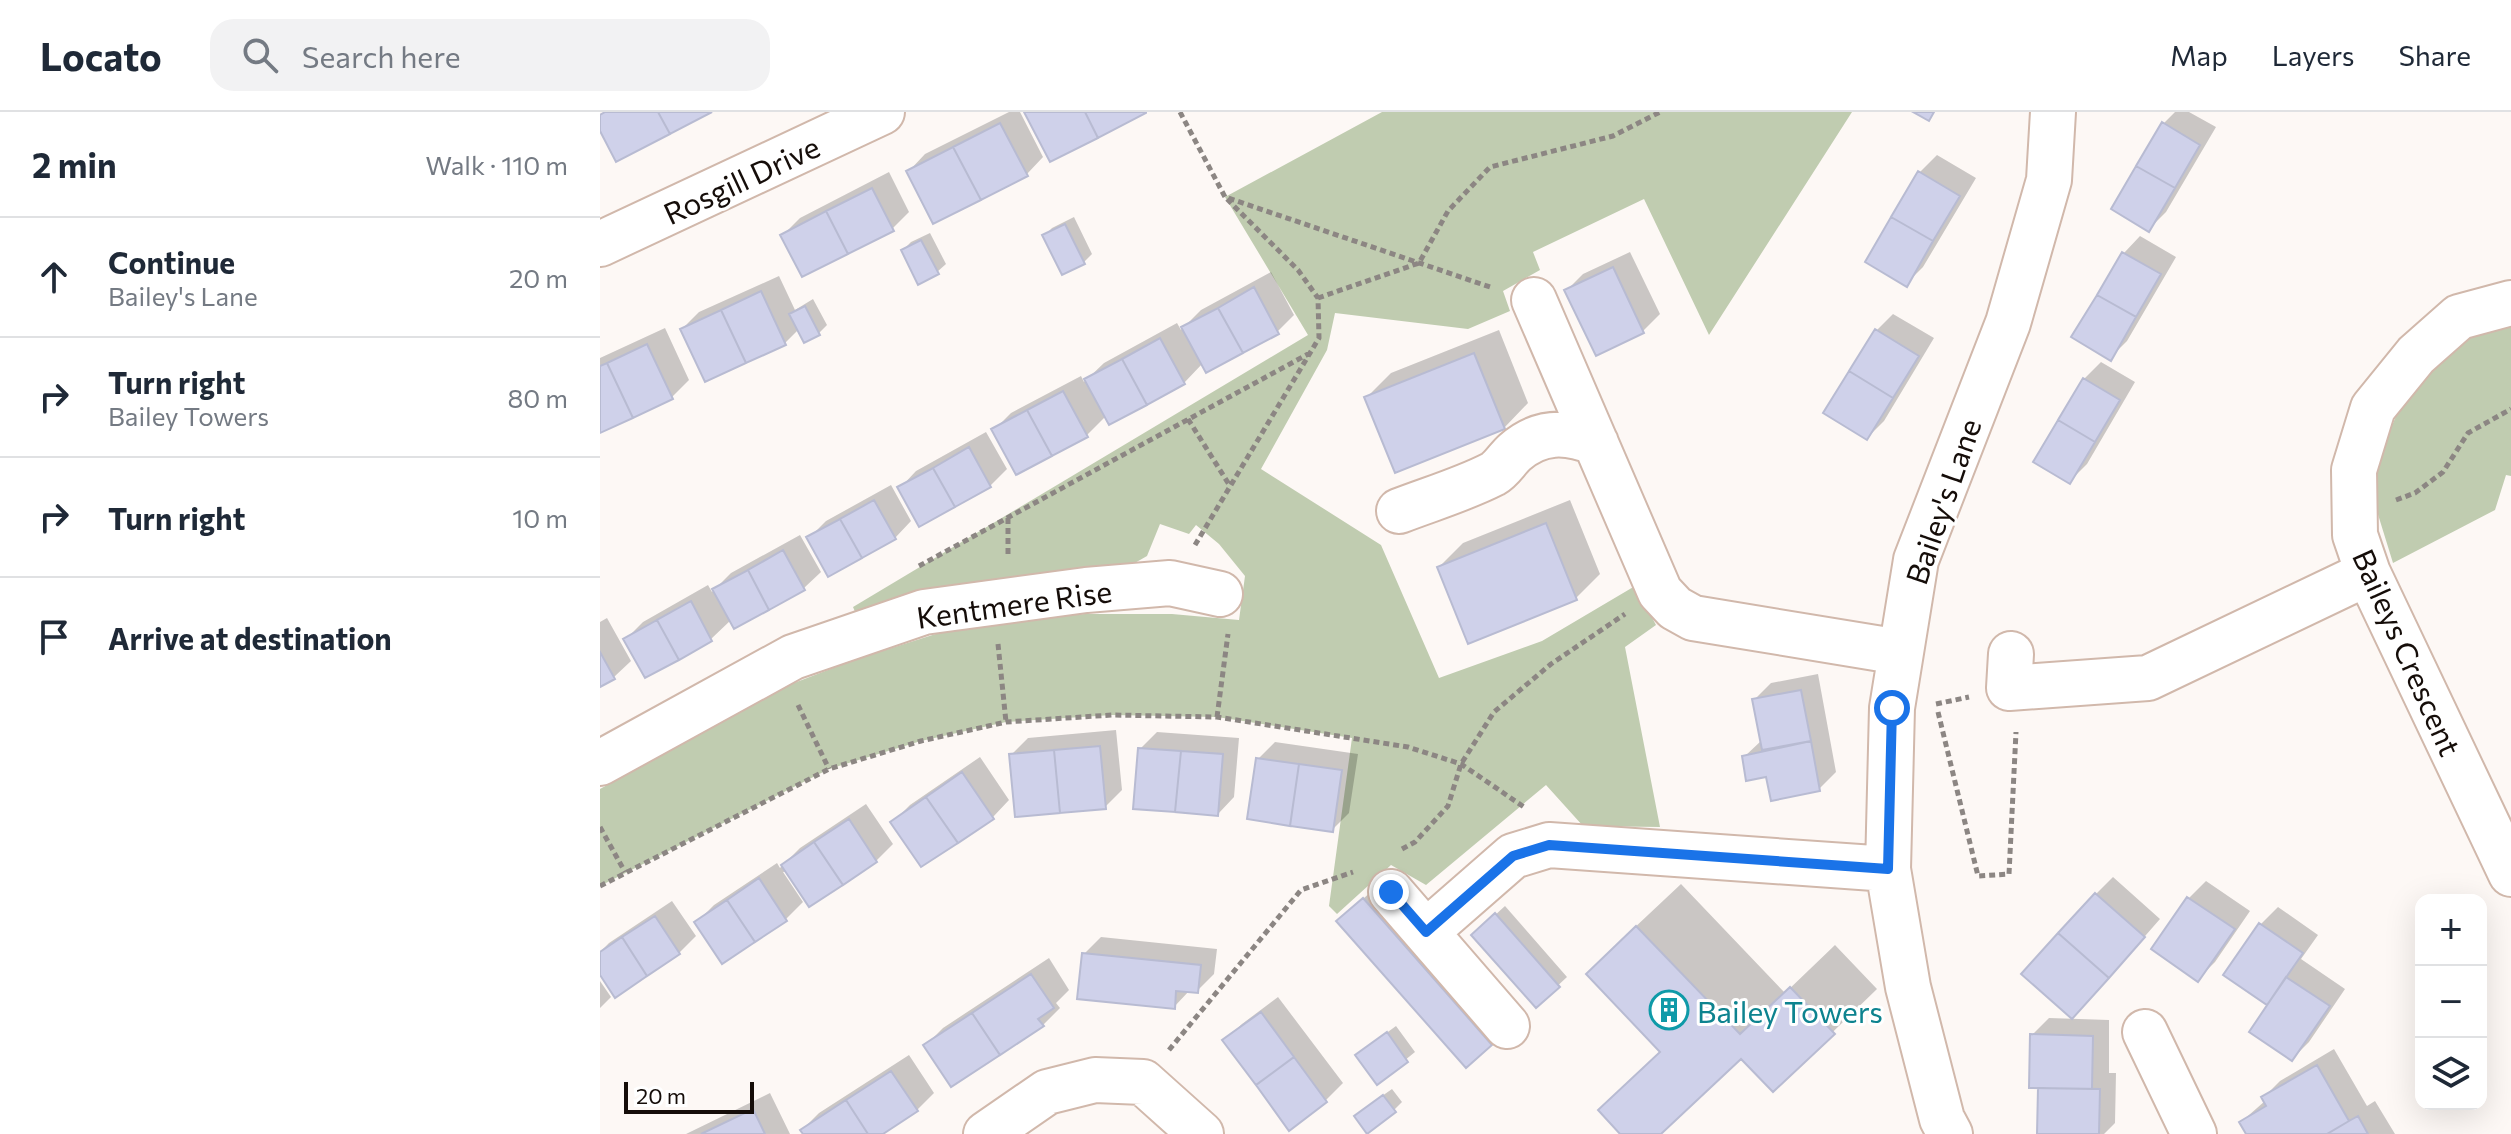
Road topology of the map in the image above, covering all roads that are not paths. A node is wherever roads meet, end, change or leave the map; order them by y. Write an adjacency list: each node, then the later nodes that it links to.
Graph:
1 (882, 112): 3 (street, Rosgill Drive)
2 (2053, 112): 10 (street, Bailey's Lane)
3 (600, 244)
4 (1534, 300): 6 (street)
5 (2511, 303): 8 (street, Baileys Crescent)
6 (1596, 443): 7 (street); 10 (street)
7 (1399, 511)
8 (2368, 573): 11 (street); 15 (street, Baileys Crescent)
9 (1220, 594): 12 (street, Kentmere Rise)
10 (1900, 652): 13 (street, Bailey's Lane)
11 (2015, 671)
12 (600, 763)
13 (1888, 869): 16 (street); 19 (street, Bailey's Lane)
14 (1380, 872): 16 (street)
15 (2511, 874)
16 (1426, 932): 17 (street)
17 (1507, 1026)
18 (2145, 1032): 22 (street)
19 (1934, 1129)
20 (986, 1134): 21 (street)
21 (1201, 1134)
22 (2194, 1134)

